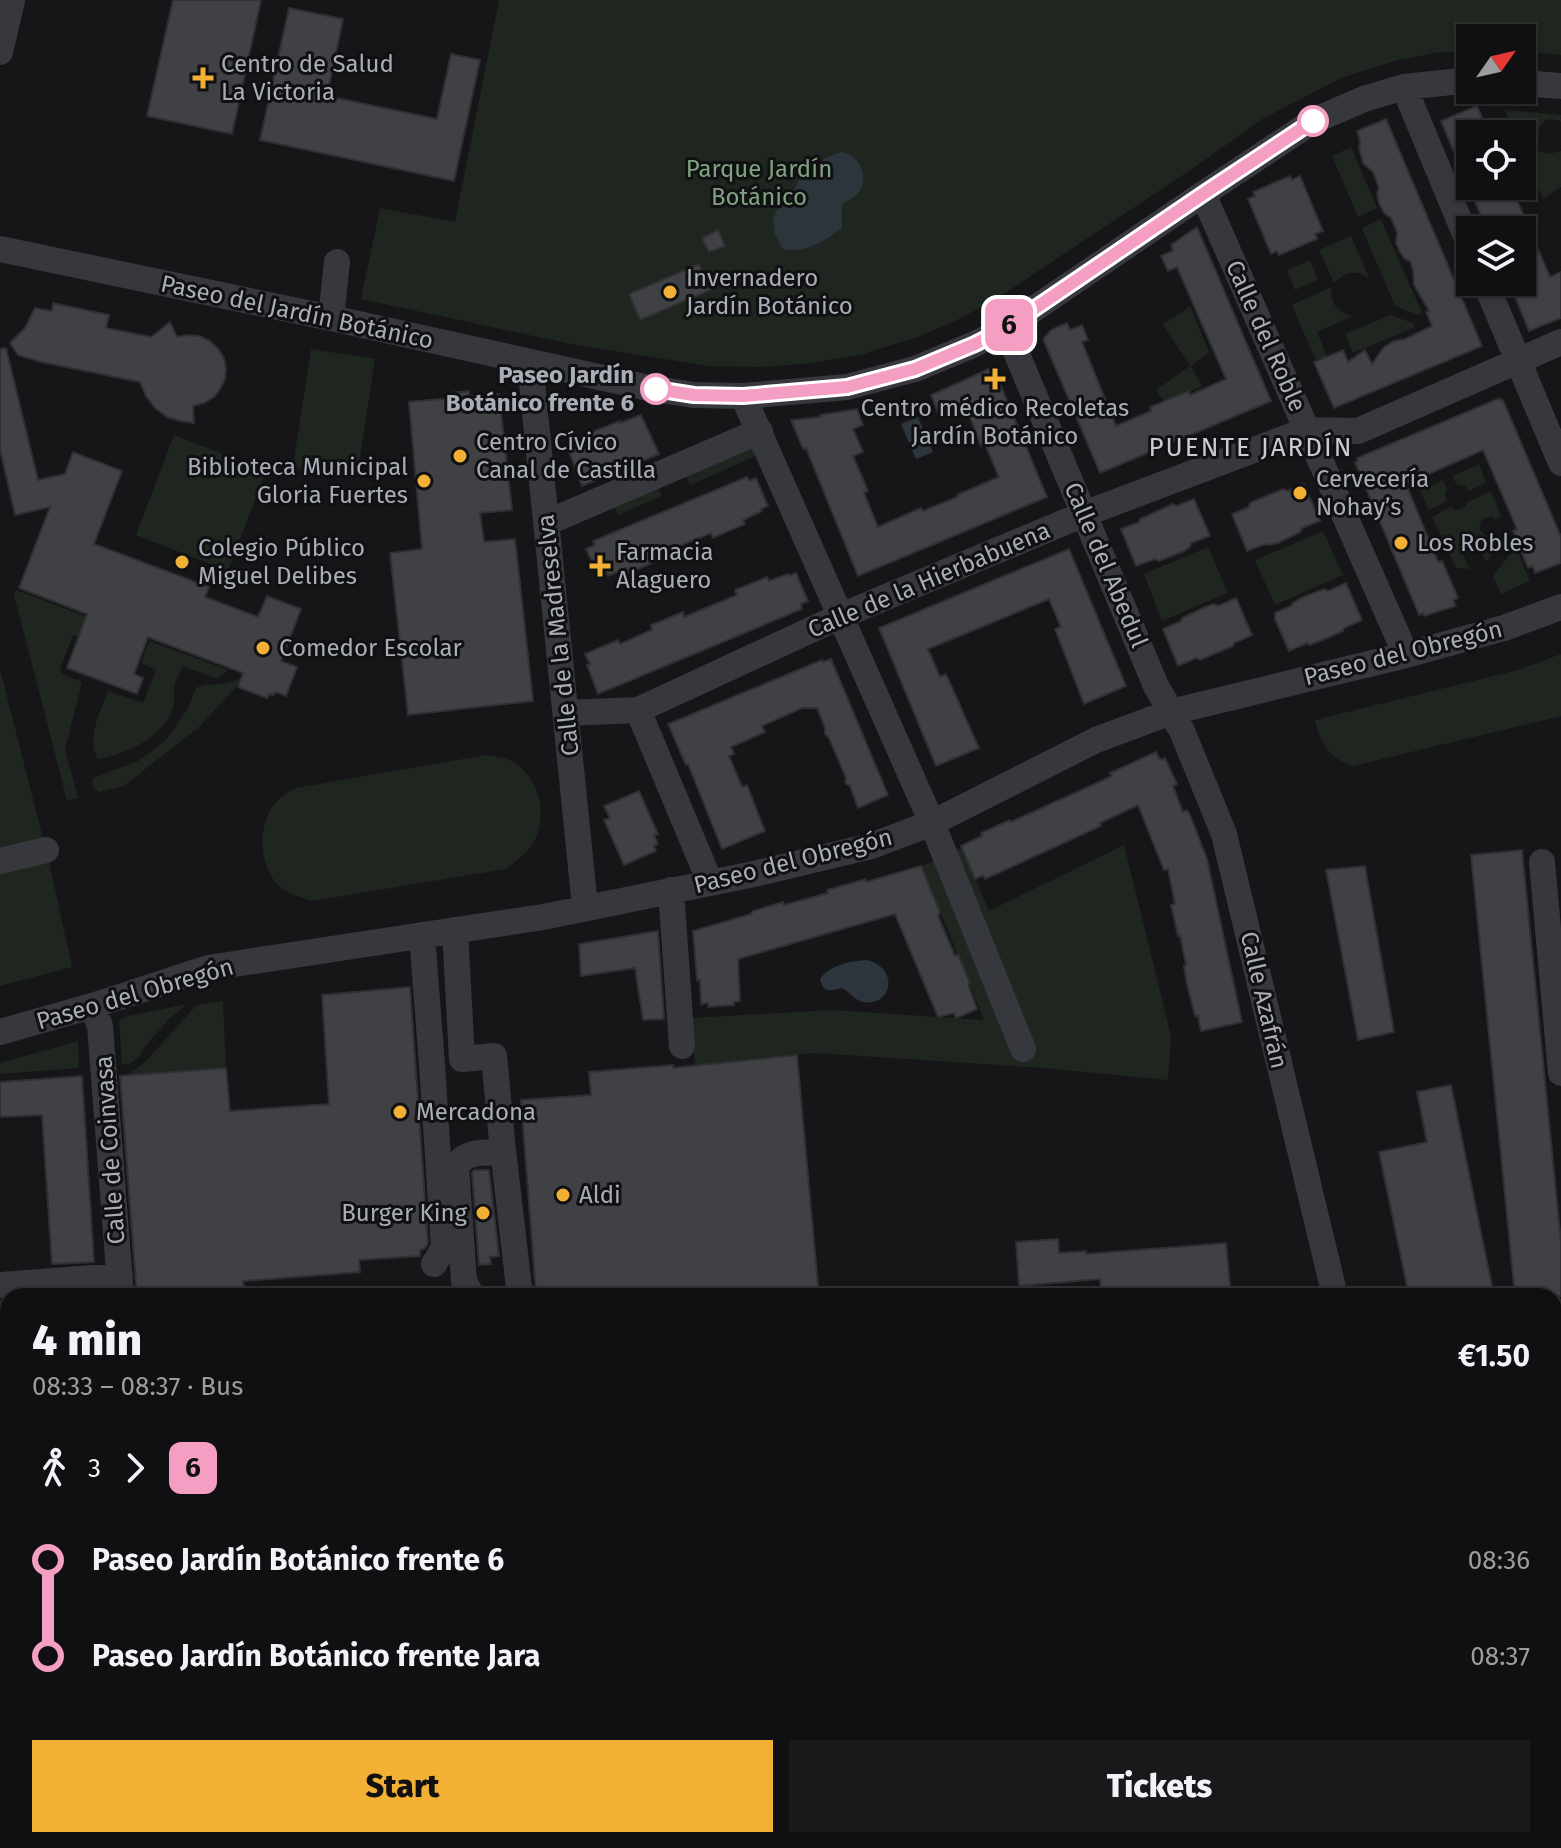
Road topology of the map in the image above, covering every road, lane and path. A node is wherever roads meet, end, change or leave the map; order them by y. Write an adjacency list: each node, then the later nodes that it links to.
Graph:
1 (12, 0): 2 (street)
2 (0, 52)
3 (1456, 81): 6 (street, Paseo del Jardín Botánico)
4 (1536, 84): 5 (street)
5 (1561, 86)
6 (1404, 87): 7 (street, Paseo del Jardín Botánico); 8 (street)
7 (1203, 194): 13 (street, Paseo del Jardín Botánico); 18 (street, Calle del Roble)
8 (1458, 216)
9 (0, 249): 12 (street, Paseo del Jardín Botánico)
10 (337, 262): 12 (street)
11 (1491, 296): 15 (street)
12 (331, 318): 16 (street, Paseo del Jardín Botánico)
13 (1006, 328): 17 (street, Paseo del Jardín Botánico); 21 (street, Calle del Abedul)
14 (1561, 342): 15 (street, Calle de la Hierbabuena)
15 (1518, 361): 18 (street, Calle de la Hierbabuena); 20 (street)
16 (530, 363): 17 (street, Paseo del Jardín Botánico); 22 (street, Calle de la Madreselva)
17 (743, 396): 19 (street)
18 (1307, 430): 21 (street, Calle de la Hierbabuena); 25 (street, Calle del Roble)
19 (760, 431): 22 (street); 24 (street)
20 (1561, 463)
21 (1084, 514): 24 (street, Calle de la Hierbabuena); 27 (street, Calle del Abedul)
22 (546, 523): 28 (street, Calle de la Madreselva)
23 (1561, 607): 25 (street, Paseo del Obregón)
24 (841, 616): 26 (street, Calle de la Hierbabuena); 29 (street)
25 (1406, 655): 27 (street, Paseo del Obregón)
26 (638, 710): 28 (street, Calle de la Hierbabuena); 33 (street)
27 (1171, 712): 29 (street, Paseo del Obregón); 49 (street, Calle Azafrán)
28 (567, 713): 35 (street, Calle de la Madreselva)
29 (932, 823): 33 (street, Paseo del Obregón); 41 (street)
30 (46, 850): 31 (street)
31 (0, 861)
32 (1542, 862): 42 (street)
33 (710, 882): 34 (street, Paseo del Obregón)
34 (671, 890): 35 (street, Paseo del Obregón); 40 (street)
35 (585, 907): 36 (street, Paseo del Obregón)
36 (455, 930): 37 (street, Paseo del Obregón); 43 (street)
37 (422, 935): 38 (street, Paseo del Obregón); 44 (street)
38 (92, 1006): 39 (street, Paseo del Obregón); 46 (street, Calle de Coinvasa)
39 (0, 1032)
40 (682, 1046)
41 (1023, 1049)
42 (1561, 1073)
43 (503, 1152): 47 (street); 48 (street)
44 (434, 1264)
45 (0, 1285): 46 (street)
46 (120, 1286)
47 (468, 1288)
48 (519, 1288)
49 (1333, 1288)

